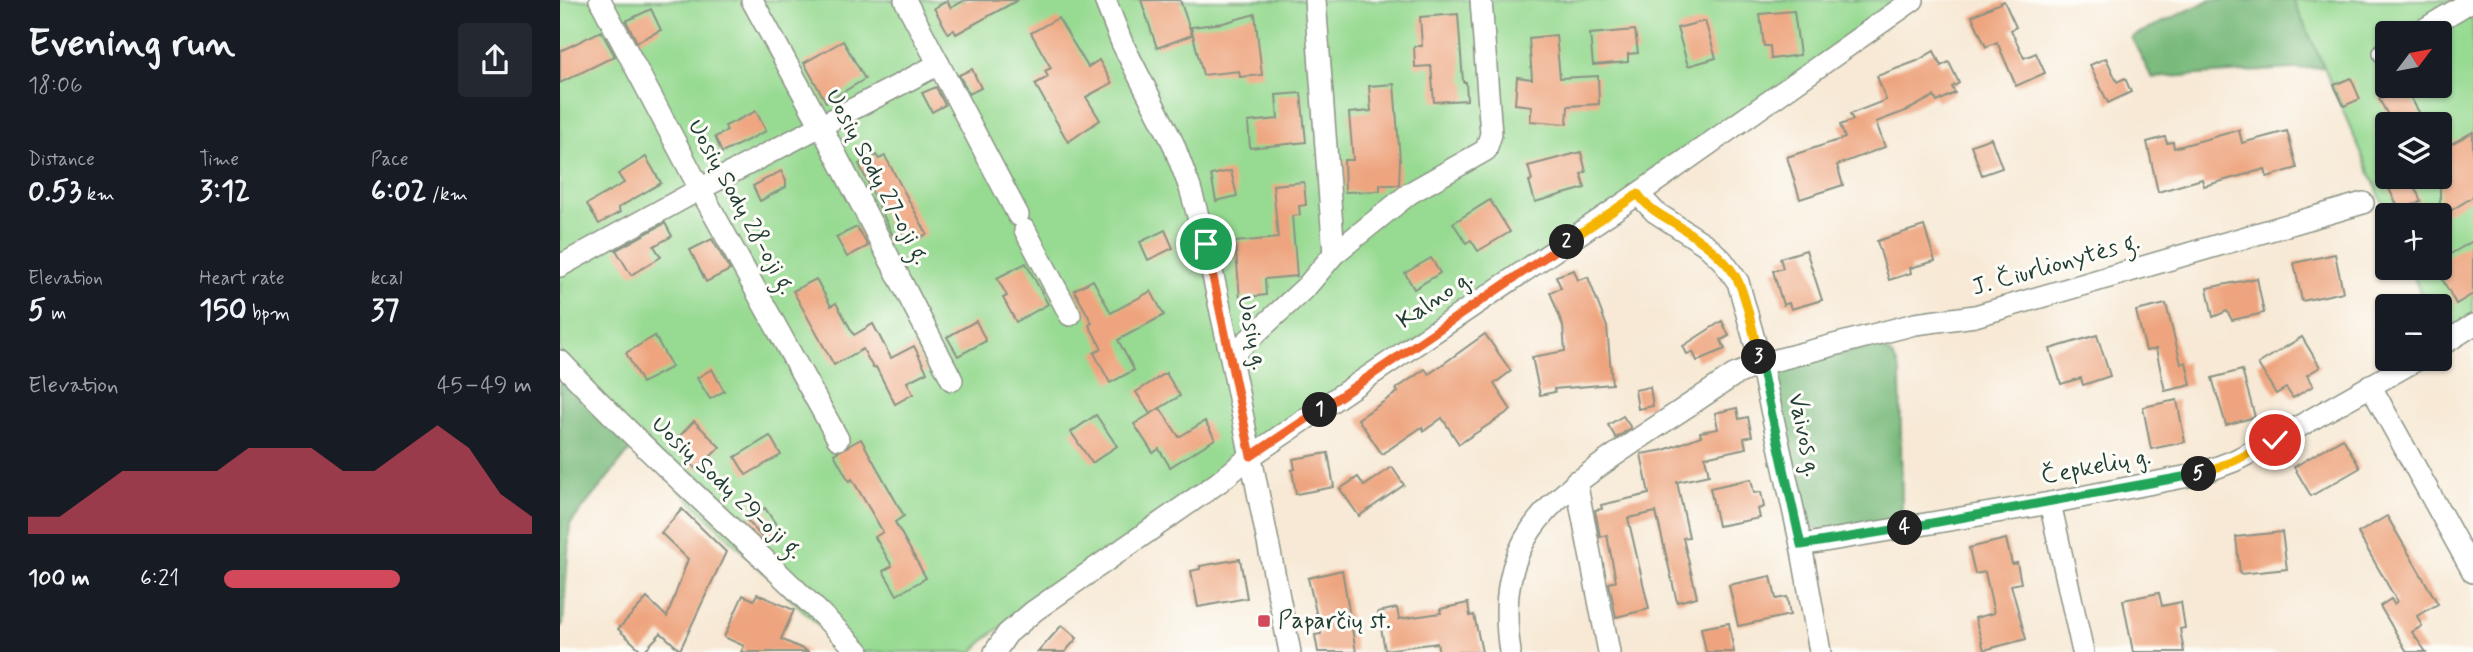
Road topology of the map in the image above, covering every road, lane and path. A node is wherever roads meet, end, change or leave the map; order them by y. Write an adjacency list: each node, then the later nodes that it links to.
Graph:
1 (600, 0): 12 (street, Uosių Sodų 28-oji g.)
2 (752, 0): 11 (street, Uosių Sodų 27-oji g.)
3 (905, 0): 10 (street)
4 (1105, 0): 20 (street, Uosių g.)
5 (1315, 0): 15 (street)
6 (1481, 0): 15 (street)
7 (1913, 0): 13 (street, Kalno g.)
8 (2473, 0): 9 (street)
9 (2437, 21)
10 (939, 64): 11 (street); 17 (street)
11 (821, 126): 12 (street); 24 (street, Uosių Sodų 27-oji g.)
12 (700, 189): 16 (street); 26 (street, Uosių Sodų 28-oji g.)
13 (1638, 194): 22 (street, Vaivos g.); 27 (street, Kalno g.)
14 (2364, 203): 22 (street, J. Čiurlionytės g.)
15 (1334, 254): 20 (street)
16 (560, 266)
17 (1069, 315)
18 (2473, 326): 19 (street)
19 (2452, 339)
20 (1230, 352): 27 (street, Uosių g.)
21 (560, 361): 32 (street, Uosių Sodų 29-oji g.)
22 (1761, 364): 28 (street, J. Čiurlionytės g.); 30 (street, Vaivos g.)
23 (2396, 371): 25 (street, Čepkelių g.)
24 (952, 380)
25 (2370, 385): 29 (street, Čepkelių g.); 31 (street)
26 (838, 439)
27 (1251, 456): 33 (street, Kalno g.); 34 (street, Uosių g.)
28 (1576, 481): 35 (street, J. Čiurlionytės g.); 36 (street)
29 (2050, 503): 30 (street, Čepkelių g.); 38 (street)
30 (1801, 545): 37 (street, Vaivos g.)
31 (2473, 572)
32 (859, 652)
33 (995, 652)
34 (1290, 652)
35 (1510, 652)
36 (1609, 652)
37 (1820, 652)
38 (2084, 652)

